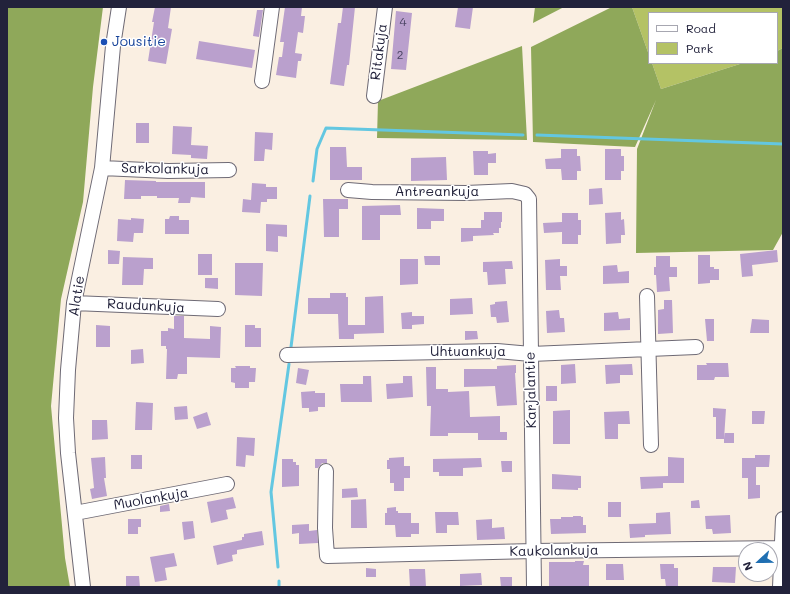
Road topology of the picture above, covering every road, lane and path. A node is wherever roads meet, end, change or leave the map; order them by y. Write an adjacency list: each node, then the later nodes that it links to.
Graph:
1 (119, 7): 6 (street, Alatie)
2 (272, 7): 4 (street)
3 (385, 7): 5 (street, Ritakuja)
4 (262, 80)
5 (374, 96)
6 (102, 168): 7 (street, Sarkolankuja); 11 (street, Alatie)
7 (229, 170)
8 (348, 190): 9 (street, Antreankuja)
9 (525, 194): 15 (street, Karjalantie)
10 (647, 296): 14 (street)
11 (74, 303): 12 (street, Raudunkuja); 20 (street, Alatie)
12 (218, 309)
13 (696, 347): 14 (street, Uhtuankuja)
14 (648, 349): 15 (street, Uhtuankuja); 17 (street)
15 (531, 354): 16 (street, Uhtuankuja); 23 (street, Karjalantie)
16 (287, 356)
17 (651, 445)
18 (326, 471): 23 (street, Kaukolankuja)
19 (227, 484): 20 (street, Muolankuja)
20 (75, 513): 24 (street, Alatie)
21 (783, 519): 22 (street)
22 (782, 548): 23 (street, Kaukolankuja); 26 (street)
23 (534, 551): 25 (street, Karjalantie)
24 (83, 587)
25 (534, 587)
26 (780, 587)

